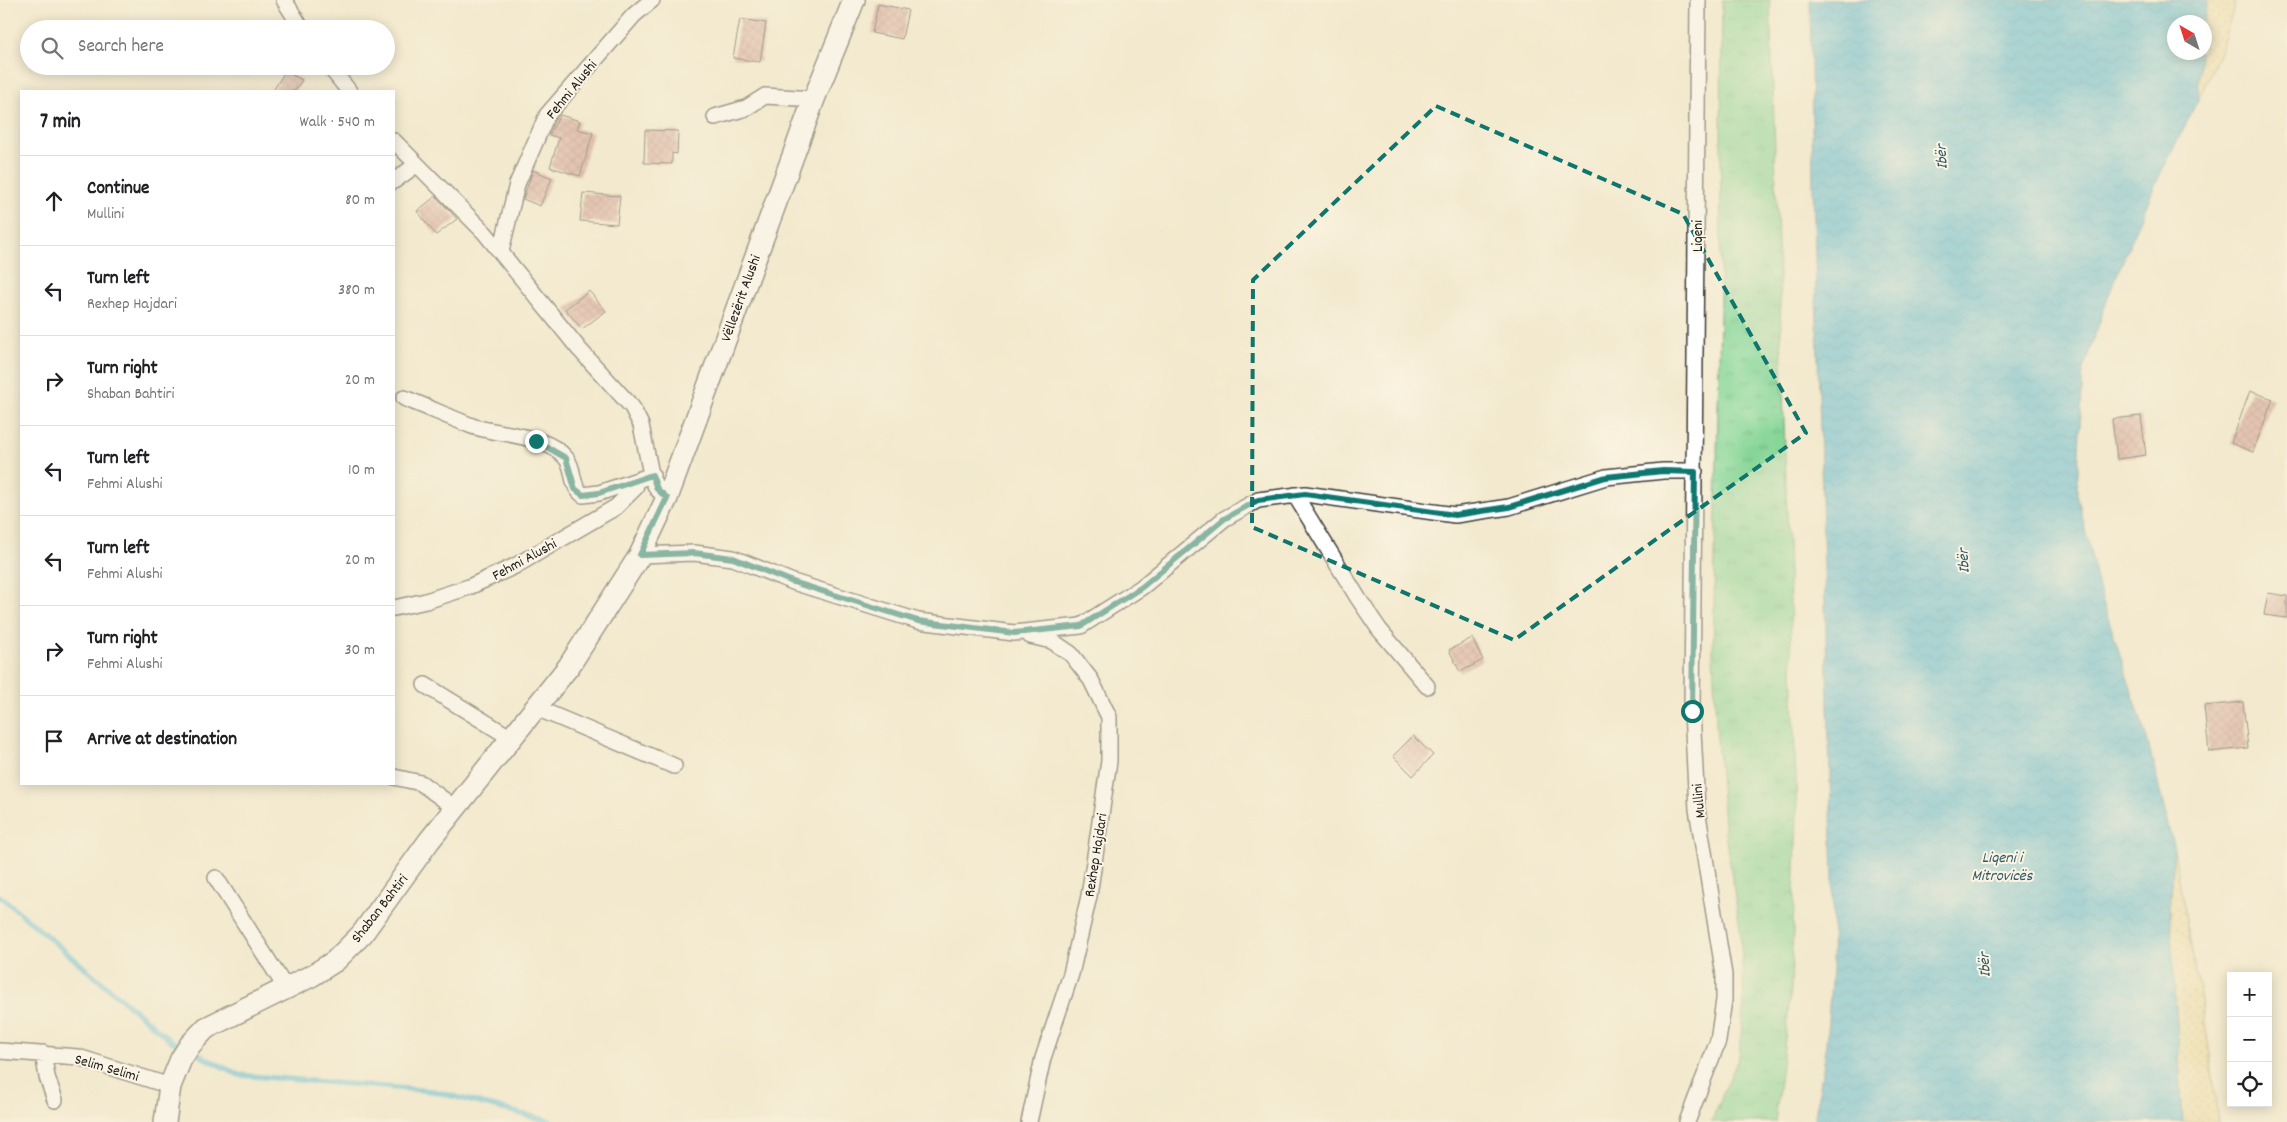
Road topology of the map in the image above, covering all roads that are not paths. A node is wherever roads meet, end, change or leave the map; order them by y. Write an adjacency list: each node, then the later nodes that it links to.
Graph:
1 (284, 0): 5 (street)
2 (652, 0): 13 (street, Fehmi Alushi)
3 (854, 0): 8 (main road, Vëllezërit Alushi)
4 (1698, 0): 15 (street, Liqeni)
5 (296, 20)
6 (336, 75): 7 (street)
7 (348, 90)
8 (814, 99): 9 (street); 19 (main road, Vëllezërit Alushi)
9 (715, 117)
10 (395, 142): 11 (street)
11 (416, 165): 12 (street); 13 (street)
12 (395, 180)
13 (501, 251): 16 (street)
14 (404, 398): 17 (street)
15 (1695, 472): 18 (street, Rexhep Hajdari); 38 (street, Mullini)
16 (652, 475): 17 (street); 19 (street)
17 (637, 481): 21 (street, Fehmi Alushi)
18 (1295, 496): 22 (street, Rexhep Hajdari); 24 (street)
19 (667, 498): 20 (main road, Shaban Bahtiri)
20 (640, 555): 22 (street, Rexhep Hajdari); 25 (main road, Shaban Bahtiri)
21 (395, 608)
22 (1014, 633): 37 (street, Rexhep Hajdari)
23 (425, 685): 26 (street)
24 (1428, 686)
25 (534, 707): 26 (main road, Shaban Bahtiri); 27 (street)
26 (511, 738): 29 (main road, Shaban Bahtiri)
27 (674, 766)
28 (395, 777): 29 (street)
29 (455, 808): 31 (main road, Shaban Bahtiri)
30 (216, 878): 31 (street)
31 (286, 990): 34 (main road, Shaban Bahtiri)
32 (0, 1051): 33 (street, Selim Selimi)
33 (43, 1053): 34 (street, Selim Selimi); 35 (street)
34 (170, 1086): 36 (main road, Shaban Bahtiri)
35 (55, 1100)
36 (165, 1122)
37 (1028, 1122)
38 (1687, 1122)

